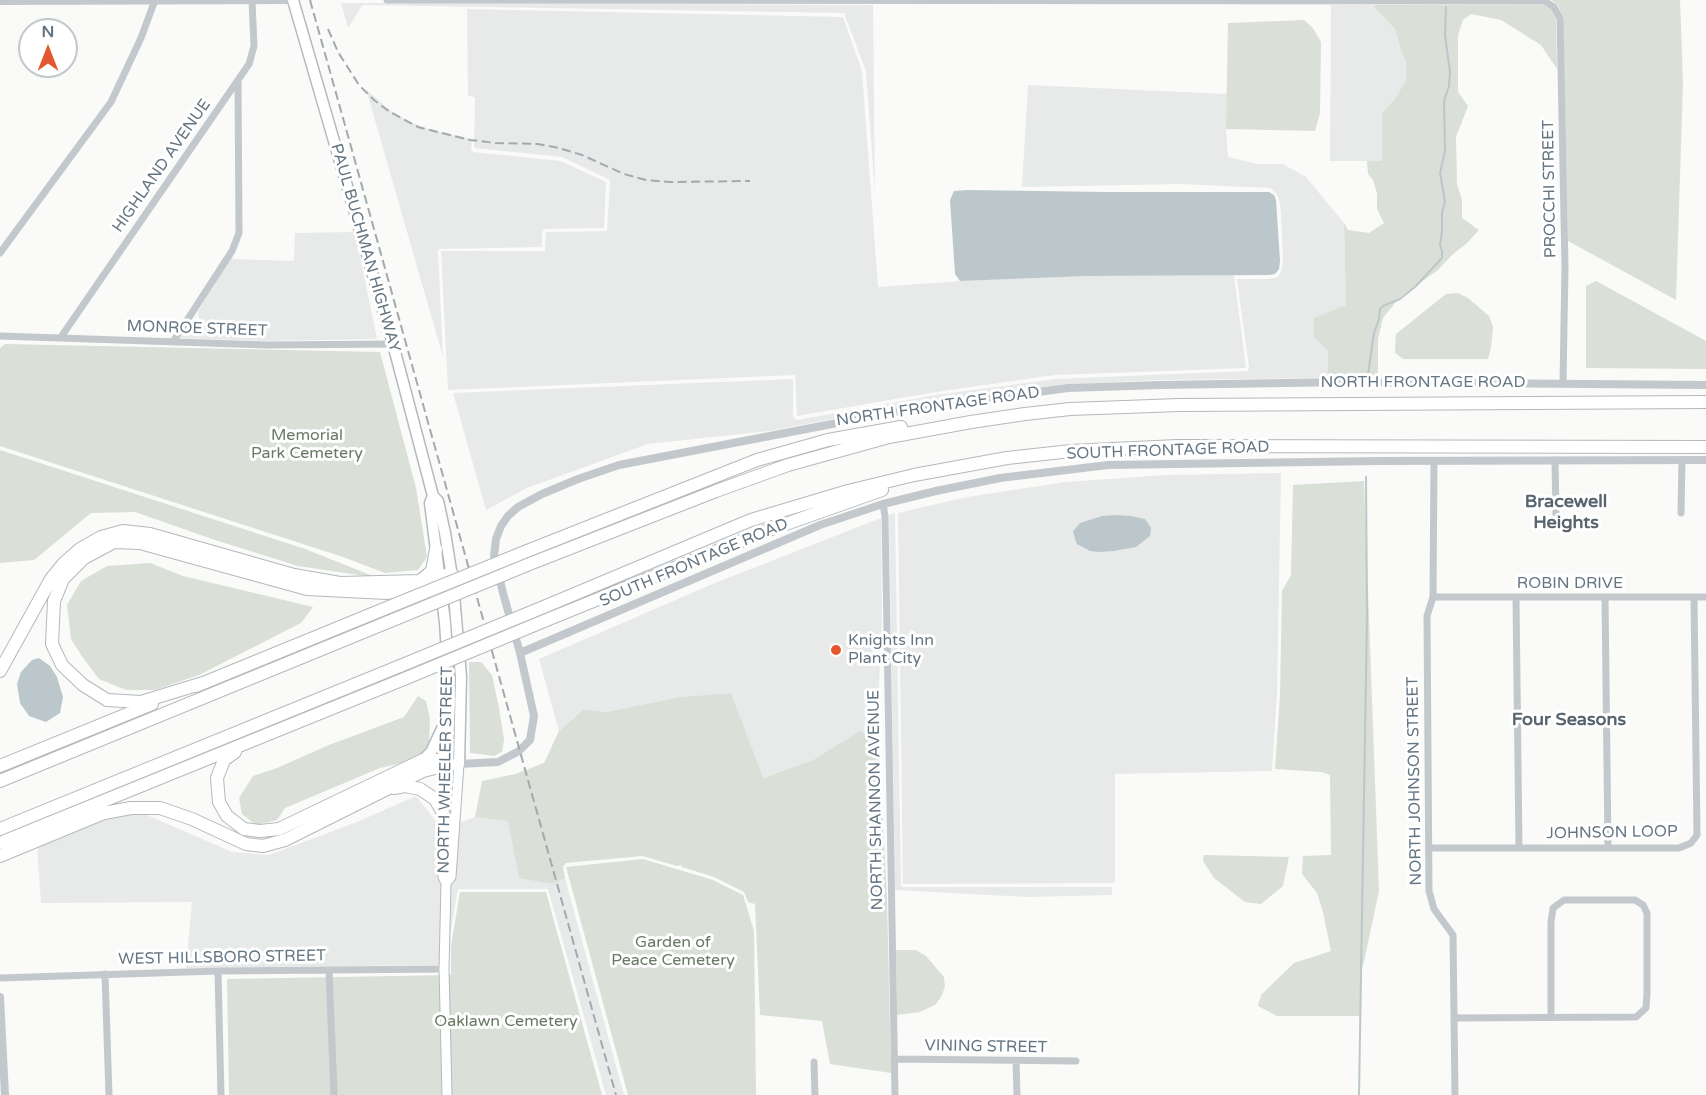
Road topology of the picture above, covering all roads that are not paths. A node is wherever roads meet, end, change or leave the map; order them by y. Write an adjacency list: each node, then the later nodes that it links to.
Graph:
1 (155, 0): 2 (street); 6 (street); 10 (street)
2 (252, 0): 3 (street); 9 (street, HIGHLAND AVENUE)
3 (294, 0): 14 (main road, PAUL BUCHMAN HIGHWAY)
4 (387, 0): 5 (street)
5 (887, 0): 7 (street)
6 (0, 1)
7 (1544, 1): 8 (street, PROCCHI STREET)
8 (1556, 3): 15 (street, PROCCHI STREET)
9 (238, 81): 12 (street, HIGHLAND AVENUE); 13 (street)
10 (0, 253)
11 (0, 336): 12 (street, MONROE STREET)
12 (61, 337): 13 (street, MONROE STREET)
13 (173, 342): 14 (street, MONROE STREET)
14 (393, 344): 25 (main road, PAUL BUCHMAN HIGHWAY)
15 (1563, 383): 16 (street, NORTH FRONTAGE ROAD); 39 (street, NORTH FRONTAGE ROAD)
16 (1706, 385)
17 (1706, 402): 18 (highway)
18 (971, 422): 41 (highway, bridge); 47 (highway, bridge)
19 (1706, 447): 24 (highway)
20 (1555, 460): 21 (street, SOUTH FRONTAGE ROAD); 23 (street, SOUTH FRONTAGE ROAD); 28 (street)
21 (1682, 460): 22 (street, SOUTH FRONTAGE ROAD); 27 (street)
22 (1706, 460)
23 (1434, 461): 26 (street, SOUTH FRONTAGE ROAD); 32 (street, NORTH JOHNSON STREET)
24 (940, 470): 43 (highway, bridge); 50 (highway, bridge)
25 (433, 496): 29 (main road, PAUL BUCHMAN HIGHWAY); 30 (main road, PAUL BUCHMAN HIGHWAY)
26 (883, 504): 39 (street, SOUTH FRONTAGE ROAD); 66 (street, NORTH SHANNON AVENUE)
27 (1681, 513)
28 (1556, 515)
29 (436, 549): 30 (main road, PAUL BUCHMAN HIGHWAY); 31 (highway)
30 (446, 580): 31 (highway); 37 (main road, PAUL BUCHMAN HIGHWAY); 38 (main road, PAUL BUCHMAN HIGHWAY); 41 (highway)
31 (420, 581): 40 (highway)
32 (1433, 597): 36 (street, ROBIN DRIVE); 52 (street, NORTH JOHNSON STREET)
33 (1605, 597): 34 (street, ROBIN DRIVE); 36 (street, ROBIN DRIVE); 54 (street)
34 (1695, 597): 35 (street, ROBIN DRIVE); 54 (street, JOHNSON LOOP)
35 (1706, 597)
36 (1516, 598): 53 (street)
37 (444, 622): 42 (main road, NORTH WHEELER STREET)
38 (458, 628): 45 (main road, NORTH WHEELER STREET)
39 (520, 653): 45 (street, NORTH FRONTAGE ROAD)
40 (0, 671)
41 (203, 683): 46 (highway)
42 (450, 706): 44 (main road); 45 (main road, NORTH WHEELER STREET)
43 (248, 742): 44 (highway); 51 (highway)
44 (423, 760): 45 (highway)
45 (453, 764): 48 (highway); 49 (main road, NORTH WHEELER STREET); 56 (main road, NORTH WHEELER STREET)
46 (0, 765)
47 (0, 781)
48 (381, 791): 49 (highway); 55 (highway)
49 (443, 813): 56 (main road, NORTH WHEELER STREET)
50 (0, 829)
51 (0, 843)
52 (1429, 848): 53 (street, JOHNSON LOOP); 64 (street, NORTH JOHNSON STREET)
53 (1519, 848): 54 (street, JOHNSON LOOP)
54 (1608, 848)
55 (0, 856)
56 (446, 883): 57 (main road, NORTH WHEELER STREET)
57 (444, 969): 58 (street, WEST HILLSBORO STREET); 74 (main road, NORTH WHEELER STREET)
58 (329, 970): 59 (street, WEST HILLSBORO STREET); 73 (street)
59 (218, 971): 60 (street, WEST HILLSBORO STREET); 72 (street)
60 (105, 974): 61 (street, WEST HILLSBORO STREET); 71 (street)
61 (0, 978)
62 (0, 997): 65 (street)
63 (1551, 1017): 63 (street); 64 (street)
64 (1455, 1018): 78 (street, NORTH JOHNSON STREET)
65 (1, 1038): 70 (street)
66 (894, 1059): 67 (street, VINING STREET); 76 (street, NORTH SHANNON AVENUE)
67 (1016, 1060): 68 (street, VINING STREET); 77 (street)
68 (1076, 1061)
69 (814, 1062): 75 (street)
70 (5, 1095)
71 (109, 1095)
72 (221, 1095)
73 (333, 1095)
74 (447, 1095)
75 (815, 1095)
76 (895, 1095)
77 (1017, 1095)
78 (1455, 1095)

